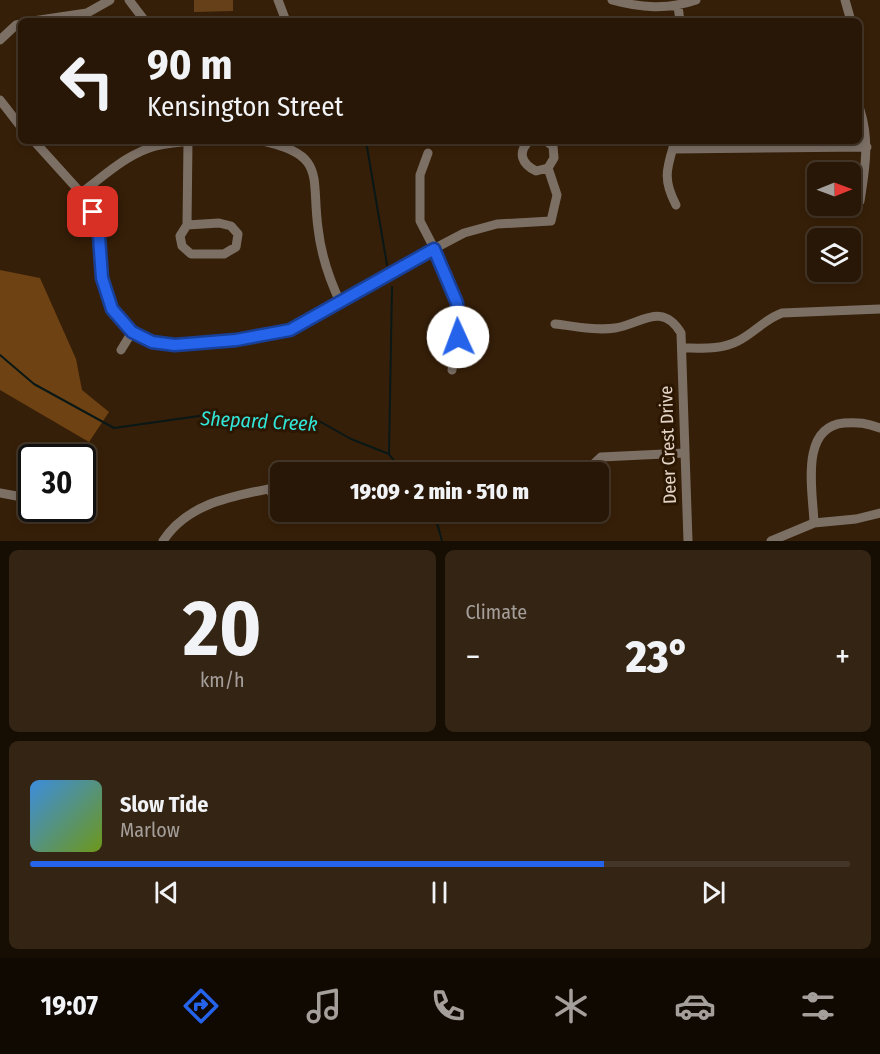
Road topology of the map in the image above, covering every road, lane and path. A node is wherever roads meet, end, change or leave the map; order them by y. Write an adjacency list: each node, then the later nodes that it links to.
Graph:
1 (110, 0): 8 (street)
2 (129, 0): 9 (street)
3 (278, 0): 10 (street)
4 (612, 0): 7 (street)
5 (696, 0): 7 (street)
6 (845, 0): 12 (street)
7 (678, 6): 11 (street)
8 (58, 18)
9 (143, 18)
10 (285, 18)
11 (680, 18)
12 (850, 18)
13 (18, 25): 14 (street)
14 (0, 40)
15 (0, 100): 17 (street)
16 (862, 117): 25 (street)
17 (18, 123)
18 (37, 144): 28 (street)
19 (168, 144): 28 (street)
20 (188, 144): 31 (street)
21 (277, 144): 33 (street)
22 (527, 144): 27 (street)
23 (550, 144): 27 (street)
24 (674, 145): 25 (street); 30 (street)
25 (867, 147): 29 (street)
26 (428, 153): 32 (street)
27 (548, 168): 32 (street)
28 (81, 192): 36 (street)
29 (861, 193)
30 (676, 205)
31 (187, 225): 31 (street)
32 (434, 249): 33 (street); 39 (street)
33 (341, 304): 36 (street)
34 (880, 309): 37 (street)
35 (555, 324): 37 (street, Deer Crest Drive)
36 (132, 332): 38 (street)
37 (682, 348): 41 (street, Deer Crest Drive)
38 (121, 350)
39 (452, 370)
40 (880, 428): 47 (street)
41 (685, 453): 42 (street); 50 (street, Deer Crest Drive)
42 (596, 462)
43 (270, 491): 49 (street)
44 (0, 493): 45 (street)
45 (18, 496)
46 (880, 513): 47 (street)
47 (814, 523): 48 (street)
48 (775, 540)
49 (162, 541)
50 (688, 541)

